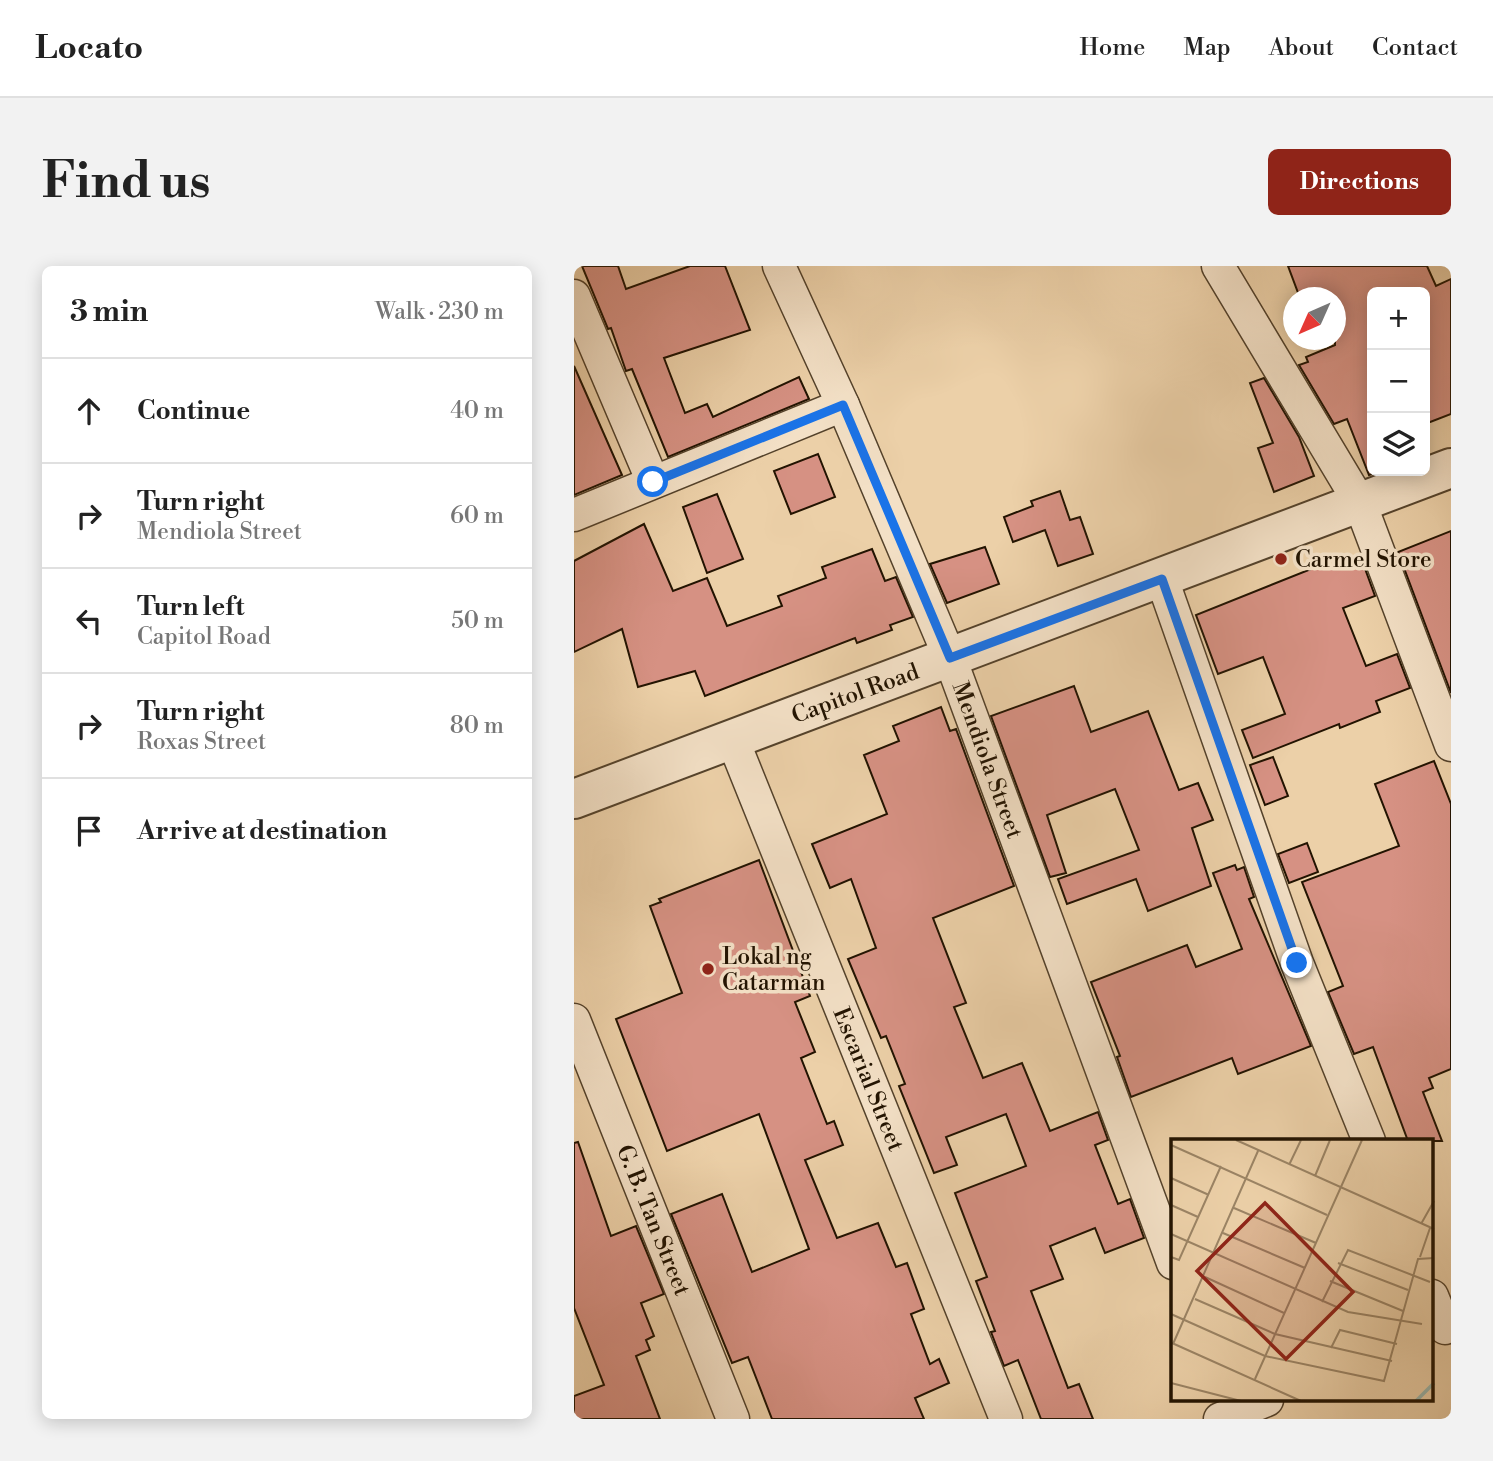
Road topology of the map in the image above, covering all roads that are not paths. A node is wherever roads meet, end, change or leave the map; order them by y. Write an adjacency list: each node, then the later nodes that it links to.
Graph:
1 (779, 266): 4 (street, Mendiola Street)
2 (1218, 266): 7 (street)
3 (574, 296): 6 (street)
4 (843, 405): 6 (street); 10 (street, Mendiola Street)
5 (1451, 468): 7 (street, Capitol Road)
6 (653, 482): 8 (street)
7 (1360, 503): 9 (street, Capitol Road); 12 (street)
8 (574, 515)
9 (1162, 579): 10 (street, Capitol Road); 15 (street)
10 (950, 658): 11 (street, Capitol Road); 16 (street, Mendiola Street)
11 (732, 738): 13 (street, Capitol Road); 22 (street, Escarial Street)
12 (1451, 745)
13 (574, 799)
14 (574, 1020): 21 (street, G. B. Tan Street)
15 (1368, 1139)
16 (1171, 1258)
17 (1434, 1303): 18 (street)
18 (1442, 1329)
19 (1261, 1402): 20 (street)
20 (1226, 1413)
21 (733, 1419)
22 (1006, 1419)

